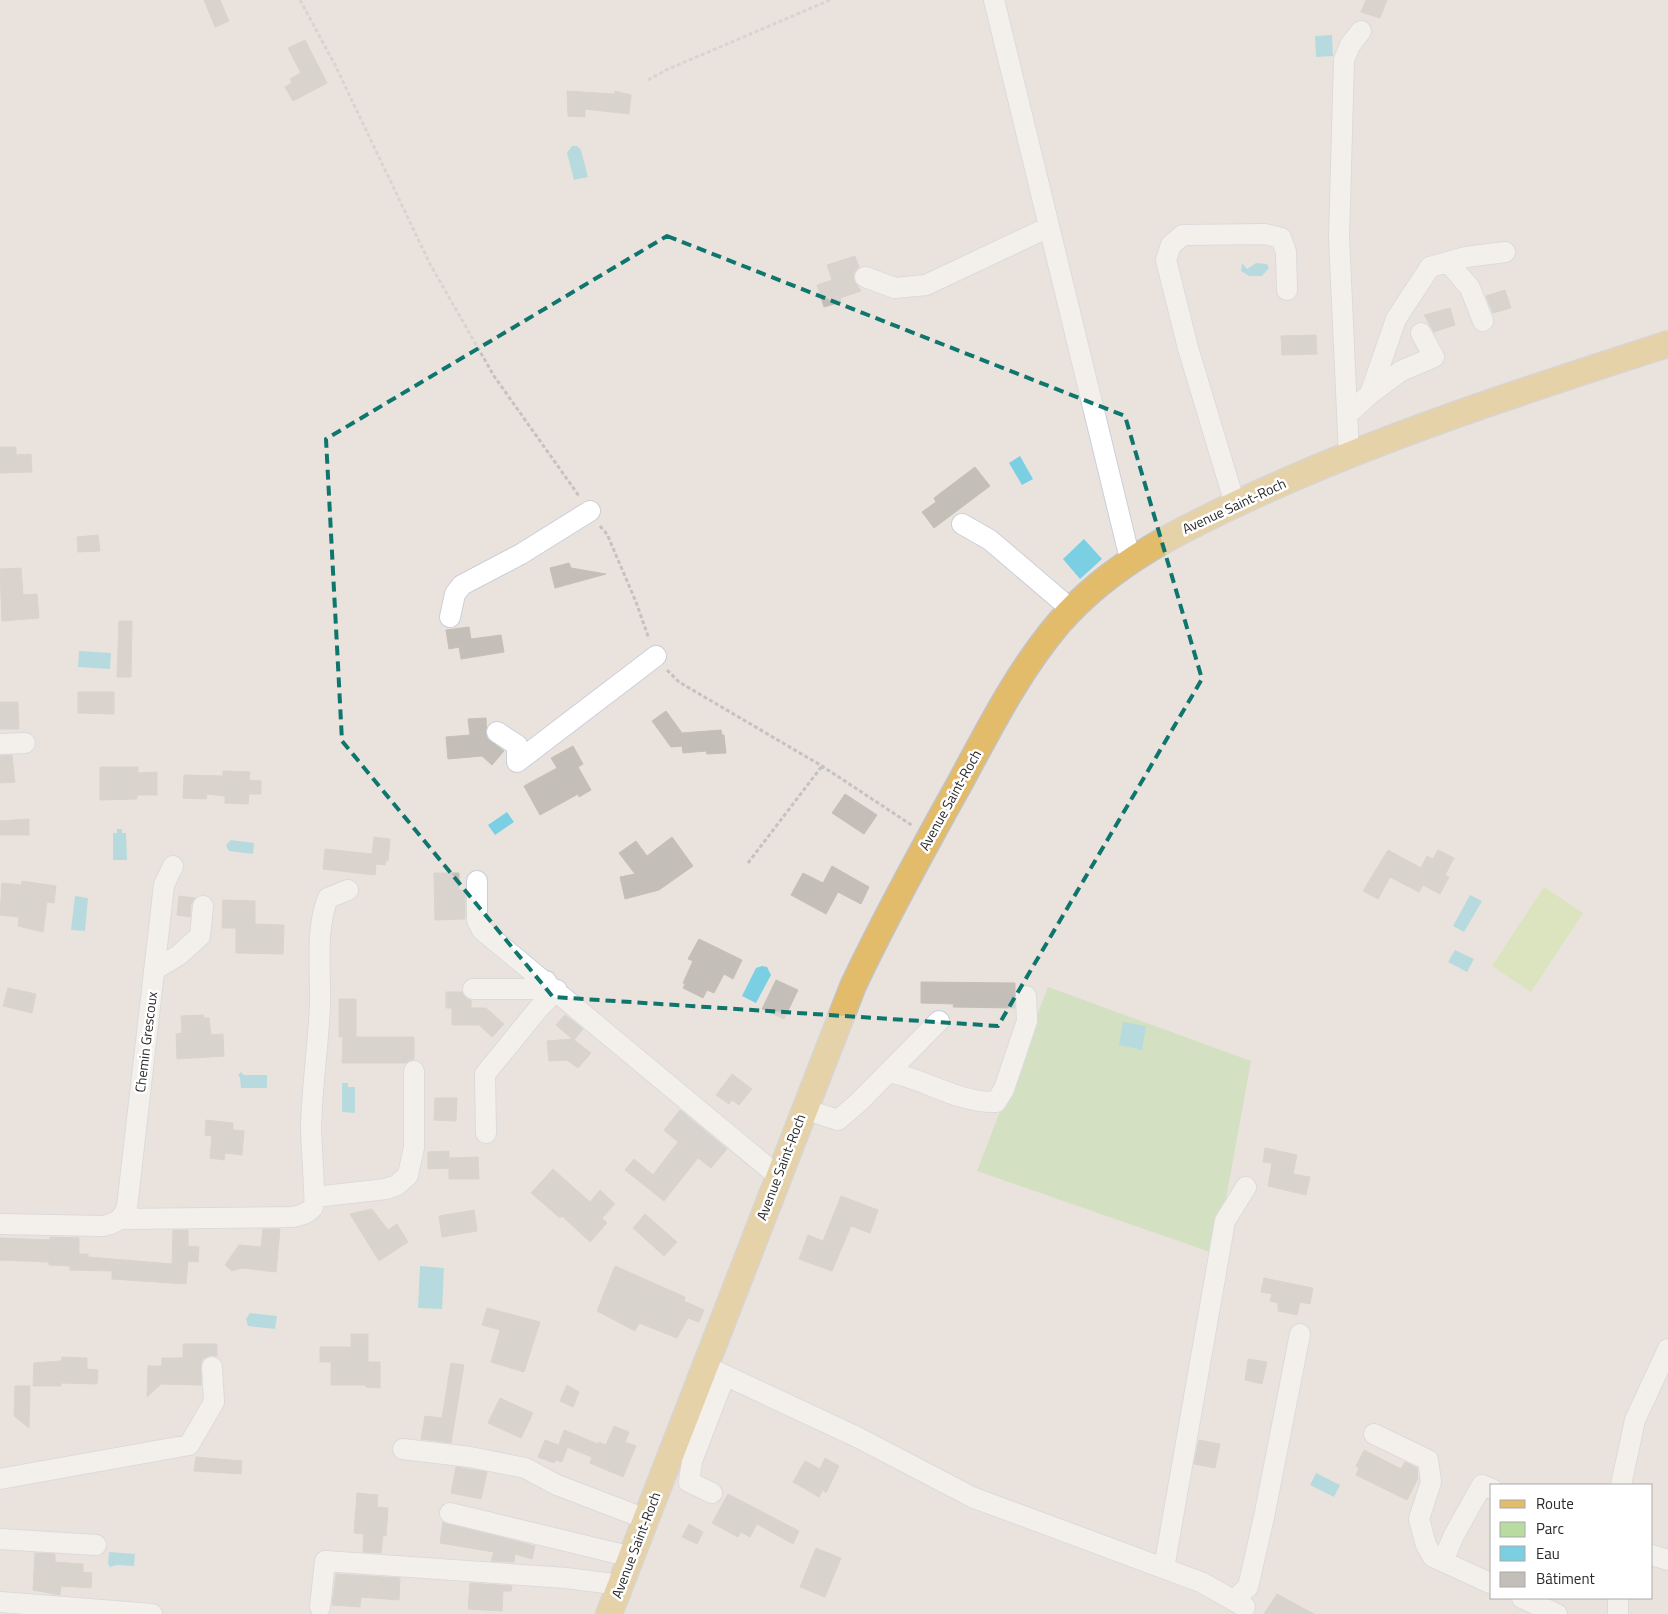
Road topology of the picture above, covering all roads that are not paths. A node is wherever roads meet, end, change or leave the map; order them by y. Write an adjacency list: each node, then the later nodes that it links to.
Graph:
1 (994, 0): 3 (street)
2 (1361, 31): 12 (street)
3 (1049, 227): 6 (street); 17 (street)
4 (1505, 252): 5 (street)
5 (1448, 262): 8 (street); 11 (street)
6 (865, 278)
7 (1287, 290): 14 (street)
8 (1483, 321)
9 (1421, 332): 11 (street)
10 (1668, 344): 13 (main road, Avenue Saint-Roch)
11 (1370, 394): 12 (street)
12 (1347, 415): 13 (street)
13 (1348, 455): 14 (main road, Avenue Saint-Roch)
14 (1235, 504): 17 (main road, Avenue Saint-Roch)
15 (590, 511): 19 (street)
16 (962, 524): 18 (street)
17 (1130, 559): 18 (main road, Avenue Saint-Roch)
18 (1072, 610): 35 (main road, Avenue Saint-Roch)
19 (450, 617)
20 (656, 656): 21 (street)
21 (497, 732)
22 (25, 743): 23 (street)
23 (0, 744)
24 (173, 866): 28 (street, Chemin Grescoux)
25 (477, 881): 29 (street)
26 (348, 890): 39 (street)
27 (203, 906): 28 (street)
28 (154, 970): 40 (street, Chemin Grescoux)
29 (552, 985): 30 (street); 36 (street); 37 (street)
30 (473, 989)
31 (1026, 996): 34 (street)
32 (939, 1021): 34 (street)
33 (414, 1071): 39 (street)
34 (888, 1072): 35 (street)
35 (804, 1109): 37 (main road, Avenue Saint-Roch)
36 (486, 1133)
37 (778, 1176): 45 (main road, Avenue Saint-Roch)
38 (1246, 1187): 60 (street)
39 (316, 1197): 40 (street)
40 (121, 1219): 41 (street)
41 (0, 1224)
42 (1300, 1334): 60 (street)
43 (1668, 1349): 49 (street)
44 (212, 1367): 48 (street)
45 (715, 1370): 51 (street); 53 (main road, Avenue Saint-Roch); 60 (street)
46 (1374, 1434): 59 (street)
47 (403, 1449): 53 (street)
48 (0, 1479)
49 (1621, 1484)
50 (1490, 1488): 59 (street)
51 (712, 1493)
52 (450, 1513): 57 (street)
53 (646, 1519): 57 (main road, Avenue Saint-Roch)
54 (0, 1538): 55 (street)
55 (96, 1545)
56 (1653, 1555): 58 (street)
57 (632, 1558): 62 (main road, Avenue Saint-Roch)
58 (1668, 1560)
59 (1443, 1561): 61 (street)
60 (1164, 1568)
61 (1490, 1583)
62 (621, 1585): 66 (street); 68 (main road, Avenue Saint-Roch)
63 (1524, 1599): 69 (street)
64 (1618, 1599): 70 (street)
65 (0, 1602): 67 (street)
66 (320, 1608)
67 (152, 1614)
68 (609, 1614)
69 (1557, 1614)
70 (1618, 1614)

